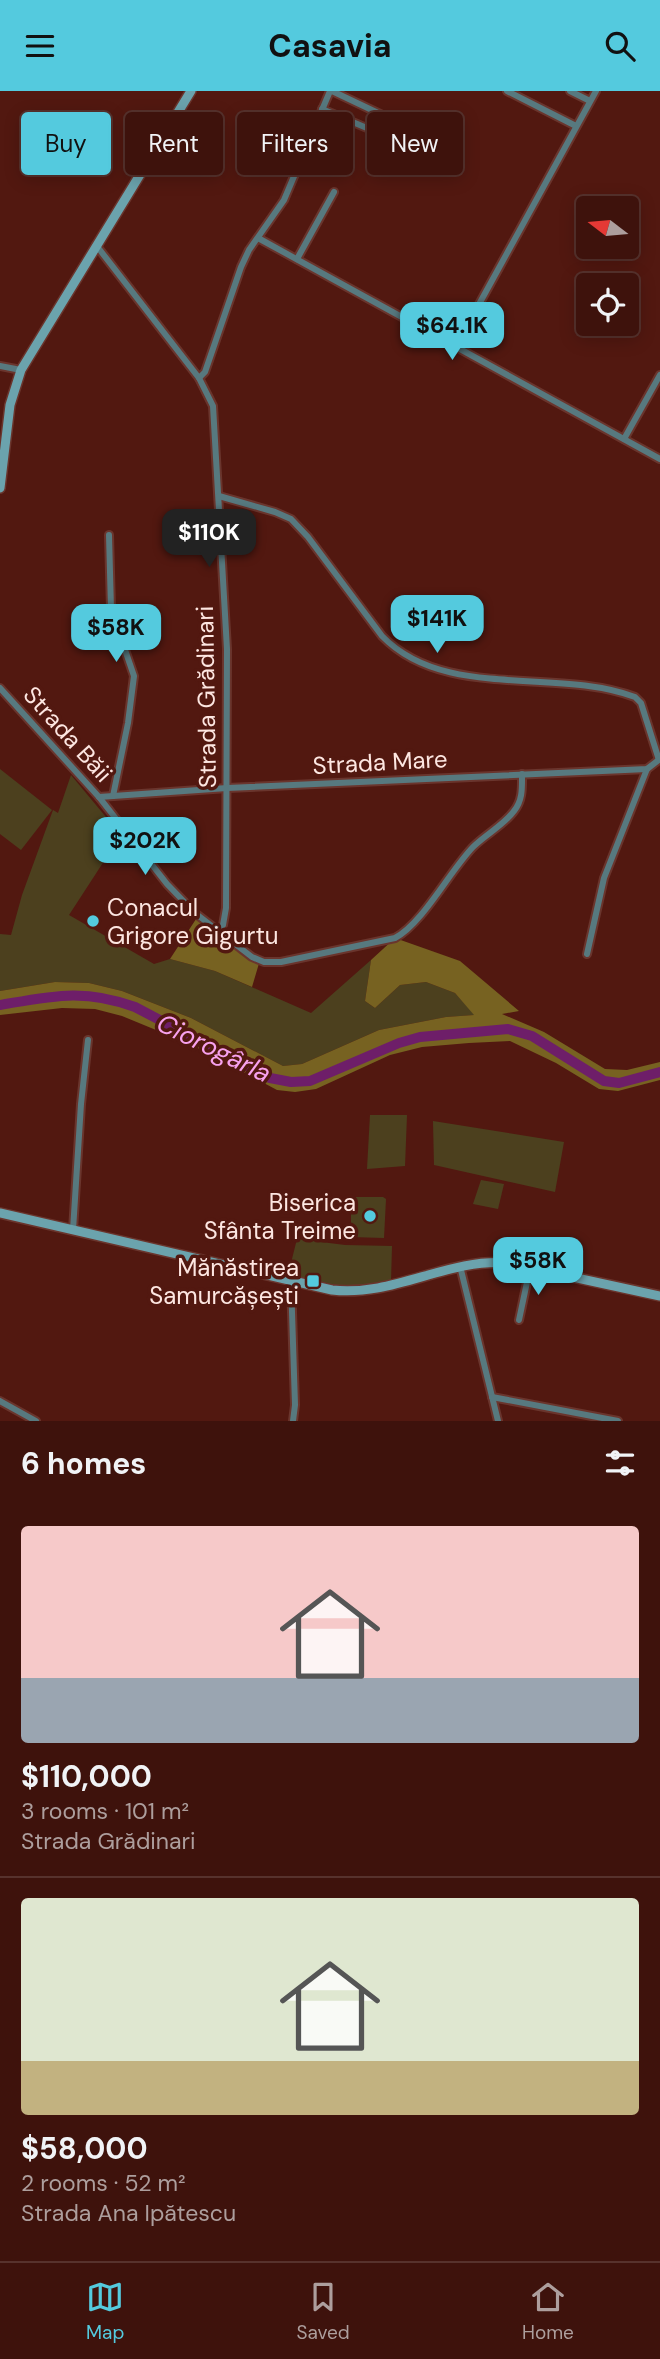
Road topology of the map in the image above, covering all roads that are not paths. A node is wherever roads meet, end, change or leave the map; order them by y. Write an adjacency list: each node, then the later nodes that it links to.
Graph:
1 (191, 91): 13 (main road)
2 (331, 91): 7 (street); 8 (street)
3 (507, 91): 9 (street)
4 (570, 91): 6 (street)
5 (596, 91): 6 (street)
6 (590, 101): 9 (street)
7 (323, 109): 10 (street); 12 (street)
8 (376, 112)
9 (576, 126): 15 (street)
10 (367, 128)
11 (334, 192): 14 (street)
12 (258, 238): 14 (street); 19 (street)
13 (96, 245): 17 (main road); 19 (street, Strada Grădinari)
14 (297, 259): 15 (street)
15 (455, 348): 20 (street)
16 (0, 366): 17 (street)
17 (21, 370): 22 (main road)
18 (660, 375): 20 (street)
19 (199, 378): 23 (street, Strada Grădinari)
20 (624, 439): 21 (street)
21 (660, 460)
22 (0, 488)
23 (219, 496): 26 (street); 29 (street, Strada Grădinari)
24 (109, 535): 30 (street)
25 (0, 688): 31 (street, Strada Băii)
26 (659, 760): 27 (street)
27 (647, 769): 28 (street, Strada Mare); 33 (street)
28 (523, 774): 29 (street, Strada Mare); 32 (street, Strada Băii)
29 (227, 788): 30 (street, Strada Mare); 32 (street, Strada Grădinari)
30 (113, 796): 31 (street, Strada Mare)
31 (99, 797): 32 (street, Strada Băii)
32 (217, 932)
33 (587, 954)
34 (88, 1040): 36 (street)
35 (0, 1213): 36 (main road)
36 (73, 1230): 39 (main road)
37 (460, 1266): 38 (main road); 39 (main road); 42 (street)
38 (530, 1268): 40 (main road); 41 (street)
39 (291, 1281): 45 (street)
40 (660, 1296)
41 (519, 1321)
42 (492, 1397): 46 (street); 47 (street)
43 (0, 1401): 44 (street)
44 (36, 1421)
45 (293, 1421)
46 (498, 1421)
47 (618, 1421)

